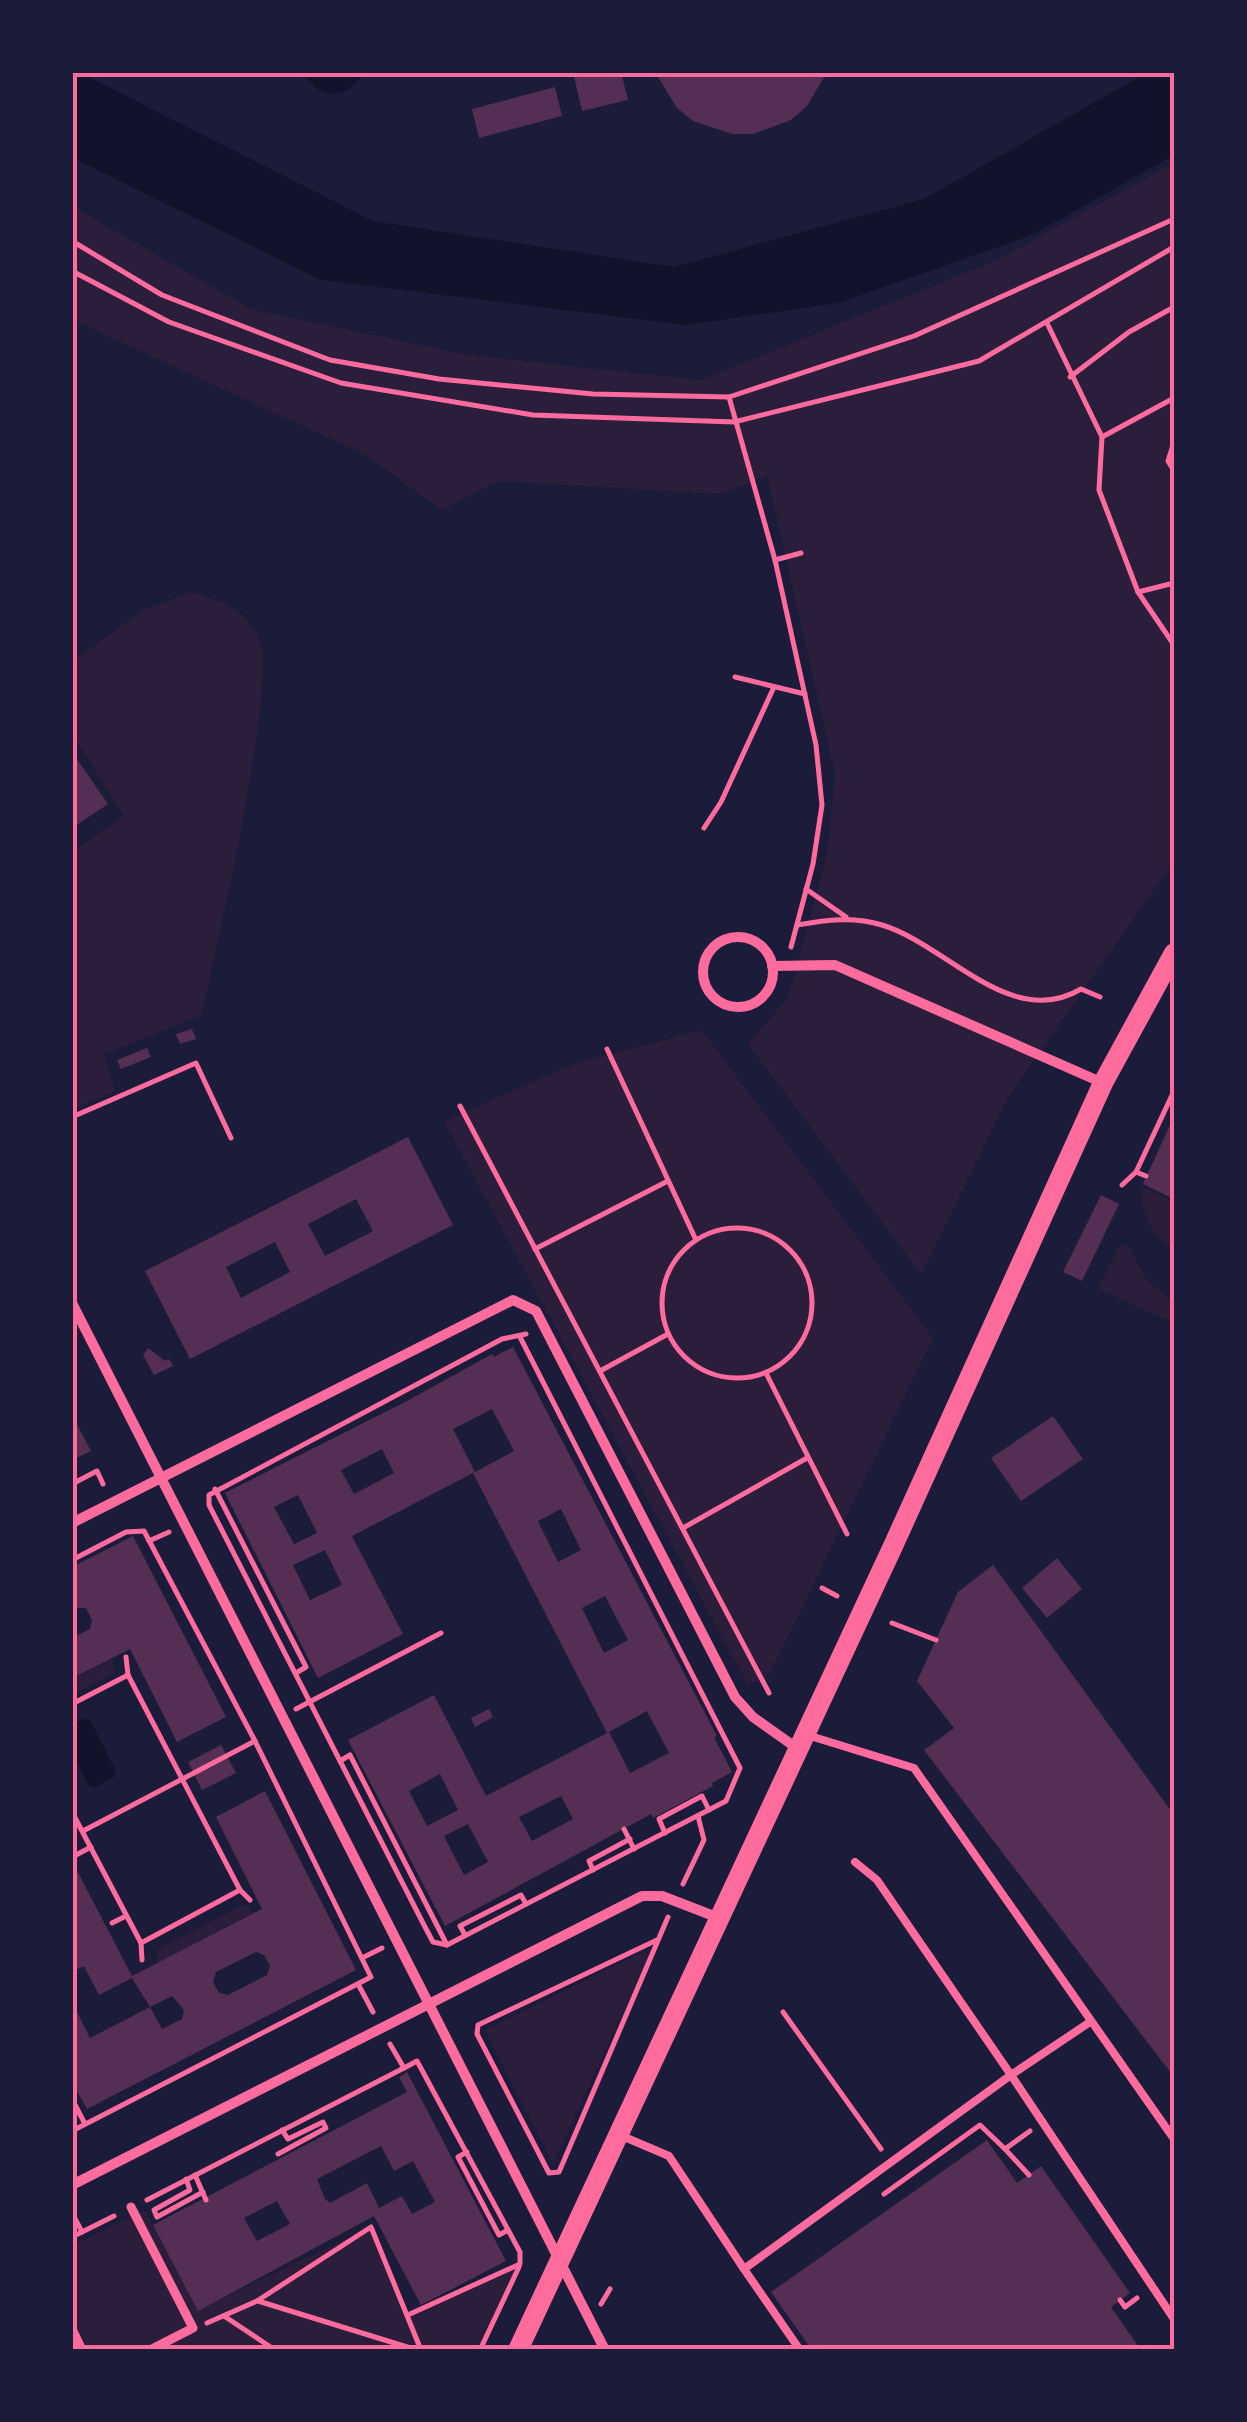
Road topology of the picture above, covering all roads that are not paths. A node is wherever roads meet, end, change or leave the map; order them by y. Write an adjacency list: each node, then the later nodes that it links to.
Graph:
1 (1174, 953): 3 (main road)
2 (772, 966): 2 (street); 3 (street)
3 (1103, 1084): 7 (main road)
4 (72, 1303): 5 (street)
5 (159, 1478): 6 (street); 7 (street); 10 (street)
6 (72, 1522)
7 (803, 1742): 9 (main road); 11 (lane)
8 (855, 1862): 12 (lane)
9 (719, 1918): 10 (street); 13 (main road)
10 (426, 2004): 15 (street); 17 (street)
11 (1090, 2022): 12 (lane); 14 (lane)
12 (1012, 2076): 18 (lane); 19 (lane)
13 (618, 2134): 17 (main road); 18 (lane)
14 (1174, 2139)
15 (72, 2185)
16 (131, 2208): 22 (street)
17 (559, 2258): 23 (main road); 24 (street)
18 (744, 2269): 25 (lane)
19 (1174, 2318)
20 (72, 2330): 21 (street)
21 (82, 2350)
22 (150, 2350)
23 (518, 2350)
24 (605, 2350)
25 (800, 2350)

